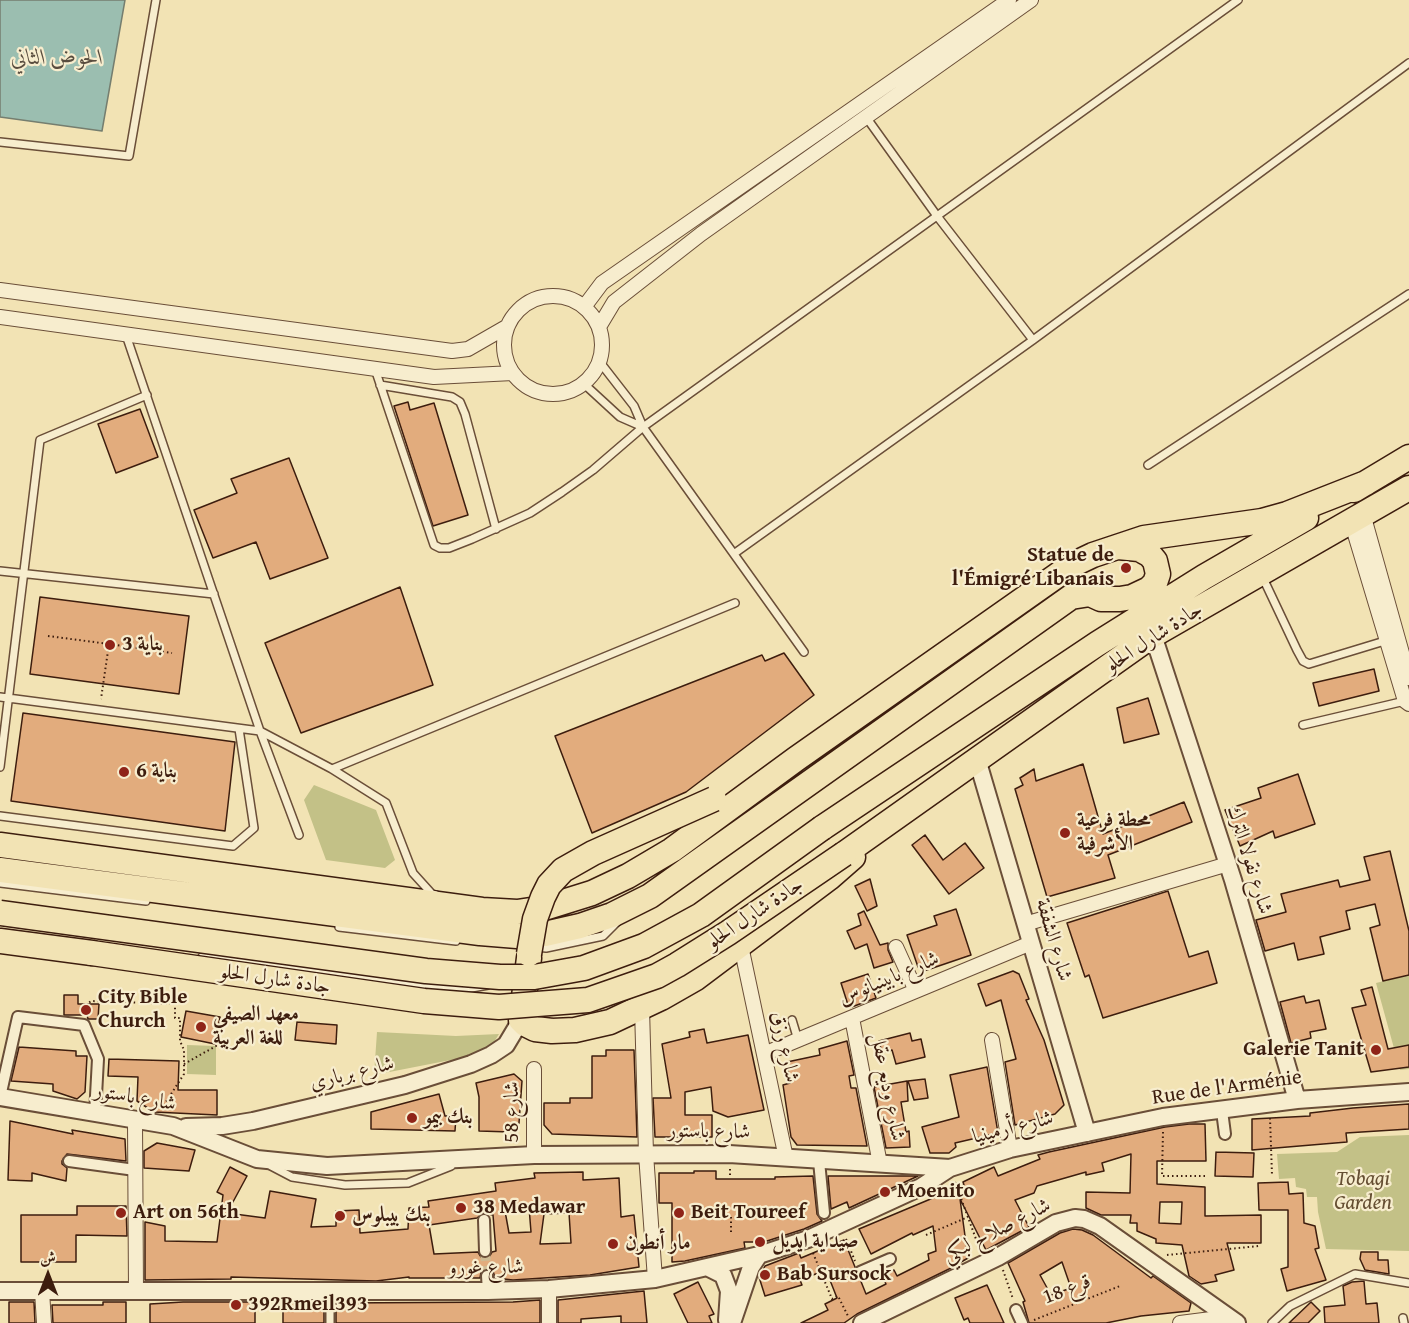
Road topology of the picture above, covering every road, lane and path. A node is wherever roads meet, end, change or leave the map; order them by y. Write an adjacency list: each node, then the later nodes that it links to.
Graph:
1 (156, 0): 7 (lane)
2 (1009, 0): 11 (street)
3 (1031, 0): 6 (street)
4 (1238, 0): 8 (lane)
5 (1409, 63): 16 (lane)
6 (866, 117): 8 (lane); 14 (street)
7 (0, 142)
8 (937, 216): 16 (lane); 23 (lane)
9 (0, 290): 13 (street)
10 (1409, 294): 25 (lane)
11 (584, 307): 13 (street); 14 (street)
12 (0, 317): 15 (street)
13 (508, 326): 19 (street)
14 (599, 327): 17 (street)
15 (126, 335): 18 (street); 22 (lane)
16 (1033, 340): 31 (lane)
17 (599, 361): 20 (street); 23 (lane)
18 (375, 369): 19 (street); 21 (lane)
19 (513, 373): 20 (street)
20 (583, 383): 23 (lane)
21 (380, 385): 29 (lane); 29 (lane)
22 (147, 395): 34 (lane); 35 (lane)
23 (643, 427): 29 (lane); 31 (lane)
24 (1409, 457): 26 (highway, جادة شارل الحلو)
25 (1148, 465)
26 (1366, 483): 30 (highway); 42 (highway, جادة شارل الحلو)
27 (1409, 488): 28 (highway, جادة شارل الحلو)
28 (1357, 517): 33 (highway, جادة شارل الحلو); 40 (street)
29 (496, 529)
30 (1116, 547): 36 (highway); 53 (highway)
31 (735, 553): 43 (lane)
32 (0, 571): 34 (lane)
33 (1260, 573): 38 (highway, جادة شارل الحلو); 40 (lane)
34 (25, 575): 35 (lane); 47 (lane)
35 (214, 594): 52 (lane)
36 (1101, 599): 42 (highway); 64 (highway)
37 (735, 603): 56 (lane)
38 (1153, 635): 54 (highway, جادة شارل الحلو); 61 (street, شارع نقولا الترك)
39 (48, 636): 41 (path)
40 (1393, 639): 45 (street); 48 (street)
41 (109, 644): 44 (path); 49 (path)
42 (1097, 644): 67 (highway, جادة شارل الحلو, bridge)
43 (804, 652)
44 (172, 653)
45 (1409, 678)
46 (0, 698): 47 (lane)
47 (9, 699): 49 (lane); 55 (lane)
48 (1408, 702): 50 (lane)
49 (100, 711): 51 (lane)
50 (1303, 725)
51 (239, 729): 52 (lane); 57 (lane)
52 (260, 731): 56 (lane); 59 (lane)
53 (796, 759): 66 (highway); 76 (highway, bridge)
54 (977, 759): 58 (highway, جادة شارل الحلو); 68 (street, شارع الشفقة)
55 (0, 767)
56 (332, 770): 66 (lane)
57 (0, 816)
58 (884, 825): 73 (highway); 77 (highway, جادة شارل الحلو, bridge)
59 (299, 835)
60 (0, 845): 66 (highway)
61 (1227, 864): 68 (street); 93 (street, شارع نقولا الترك)
62 (0, 870): 64 (highway)
63 (0, 883): 65 (lane)
64 (639, 902): 76 (lane)
65 (157, 903)
66 (482, 910)
67 (0, 913)
68 (1025, 924): 72 (street, شارع الشفقة)
69 (326, 925): 71 (lane)
70 (0, 941): 77 (highway, جادة شارل الحلو)
71 (463, 942)
72 (1031, 943): 79 (street, شارع بابينيانوس); 100 (street, شارع الشفقة)
73 (741, 946): 81 (highway); 88 (street, شارع رزق)
74 (896, 947): 79 (street)
75 (0, 950): 77 (highway)
76 (526, 950): 78 (lane); 83 (highway)
77 (92, 953)
78 (195, 956)
79 (916, 991): 82 (street, شارع بابينيانوس)
80 (91, 1001): 89 (path)
81 (642, 1008): 83 (highway); 103 (street)
82 (852, 1018): 85 (street, شارع بابينيانوس); 108 (street, شارع وديع عقل)
83 (521, 1020): 99 (street, شارع برباري)
84 (792, 1020): 85 (lane)
85 (798, 1040): 88 (street, شارع بابينيانوس)
86 (992, 1040): 102 (street)
87 (222, 1046): 89 (path)
88 (764, 1054): 105 (street, شارع رزق)
89 (184, 1064): 98 (path)
90 (534, 1069): 104 (street, شارع 58)
91 (1409, 1092): 93 (street, Rue de l'Arménie)
92 (0, 1097): 96 (street, شارع باستور); 96 (street)
93 (1297, 1100): 94 (street, Rue de l'Arménie)
94 (1269, 1104): 95 (street, Rue de l'Arménie); 112 (path)
95 (1222, 1111): 97 (street, Rue de l'Arménie); 101 (street)
96 (95, 1114): 98 (street, شارع باستور)
97 (1163, 1117): 100 (street, Rue de l'Arménie); 113 (path)
98 (144, 1122): 99 (street, شارع باستور); 111 (street)
99 (173, 1126): 104 (street, شارع باستور)
100 (1087, 1133): 102 (street, شارع أرمينيا)
101 (1225, 1134)
102 (1010, 1149): 110 (street, شارع أرمينيا)
103 (646, 1154): 104 (street, شارع باستور); 105 (street, شارع باستور); 131 (street)
104 (534, 1155)
105 (786, 1158): 107 (street, شارع باستور)
106 (69, 1161): 111 (street)
107 (819, 1161): 108 (street, شارع باستور); 115 (street)
108 (880, 1164): 109 (street, شارع باستور)
109 (918, 1167): 110 (street, شارع باستور); 114 (street)
110 (950, 1168): 114 (street, شارع غورو); 117 (path)
111 (135, 1170): 137 (street)
112 (1272, 1175)
113 (1205, 1176)
114 (921, 1187): 119 (street, شارع غورو)
115 (824, 1213)
116 (731, 1217): 120 (path)
117 (968, 1217): 121 (path); 128 (path)
118 (484, 1220): 124 (street)
119 (840, 1225): 122 (street, شارع غورو); 130 (path)
120 (731, 1232)
121 (926, 1235)
122 (808, 1239): 125 (street, شارع غورو); 146 (path)
123 (1260, 1246): 126 (path)
124 (485, 1251)
125 (759, 1255): 129 (street, شارع غورو); 145 (street)
126 (1144, 1258): 128 (street, شارع صلاح لبكي); 140 (street, شارع صلاح لبكي)
127 (890, 1259): 130 (street)
128 (991, 1260): 139 (path); 147 (street, شارع صلاح لبكي)
129 (709, 1268): 131 (street, شارع غورو); 144 (street)
130 (860, 1272)
131 (654, 1279): 134 (street, شارع غورو)
132 (1409, 1283): 150 (lane)
133 (1120, 1286): 148 (path, قرع 18)
134 (549, 1289): 138 (street, شارع غورو); 143 (street)
135 (0, 1291): 136 (street, شارع غورو)
136 (42, 1291): 137 (street, شارع غورو); 141 (street)
137 (136, 1291): 138 (street, شارع غورو)
138 (330, 1292): 142 (lane)
139 (1016, 1310): 148 (street)
140 (1232, 1320): 149 (street)
141 (44, 1323)
142 (330, 1323)
143 (549, 1323)
144 (727, 1323)
145 (732, 1323)
146 (852, 1323)
147 (862, 1323)
148 (1024, 1323)
149 (1180, 1323)
150 (1272, 1323)

